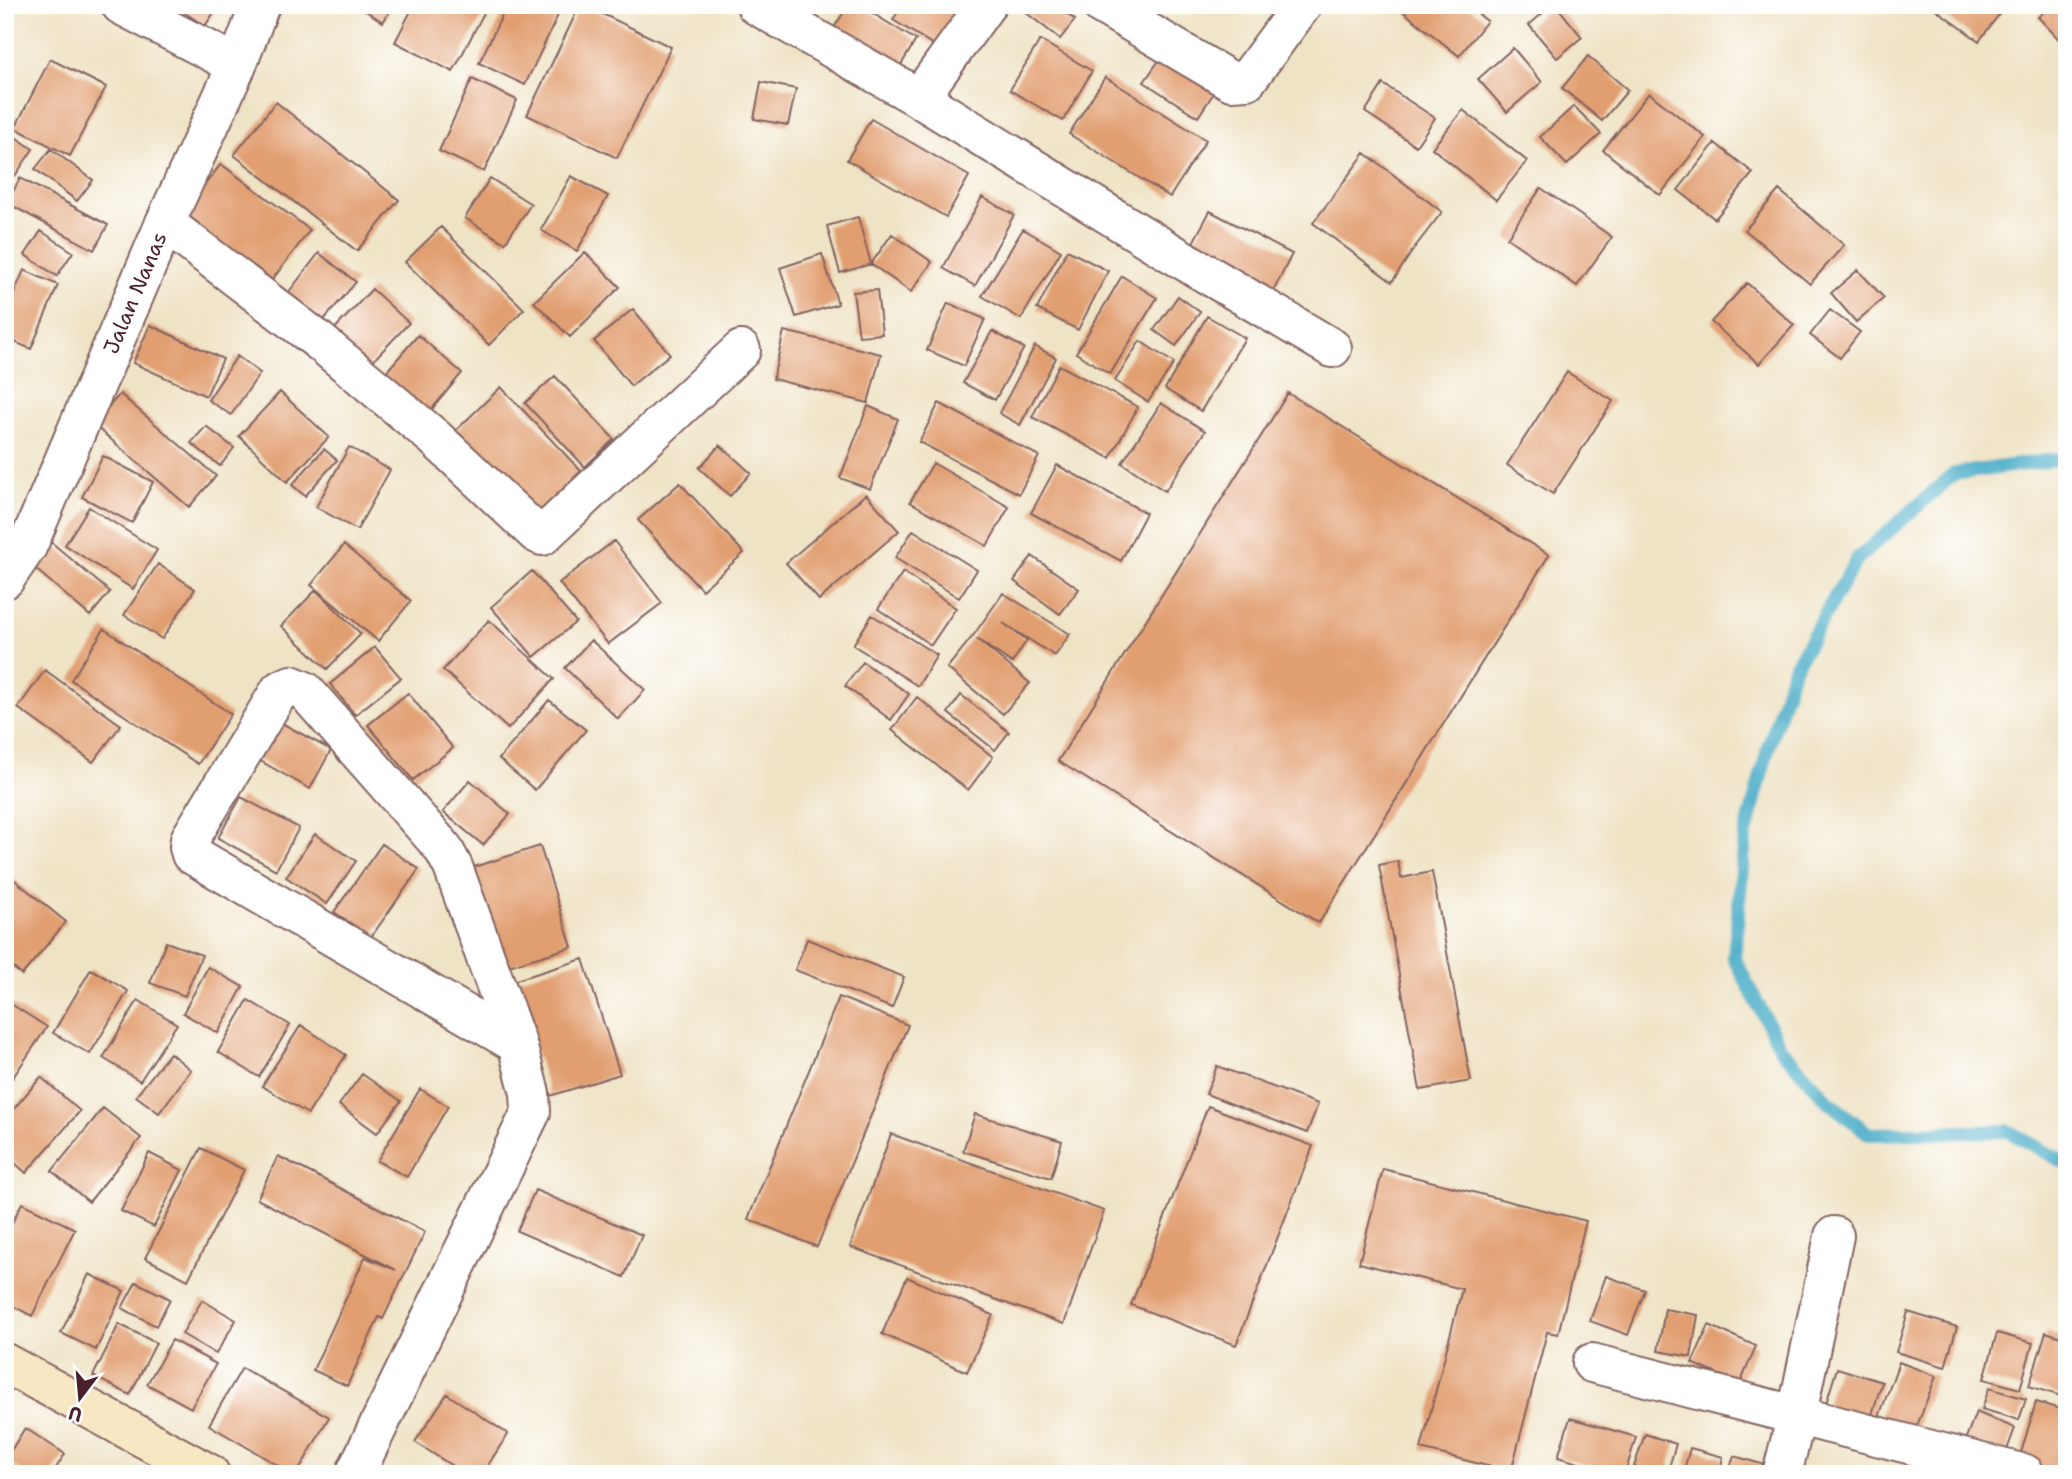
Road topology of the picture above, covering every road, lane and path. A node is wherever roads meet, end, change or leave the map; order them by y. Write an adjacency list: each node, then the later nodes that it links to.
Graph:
1 (121, 5): 7 (street)
2 (260, 5): 7 (street, Jalan Nanas)
3 (756, 5): 8 (street)
4 (986, 5): 8 (street)
5 (1102, 5): 6 (street)
6 (1302, 5)
7 (237, 65): 9 (street, Jalan Nanas)
8 (919, 98): 10 (street)
9 (165, 223): 11 (street); 12 (street, Jalan Nanas)
10 (1332, 348)
11 (741, 350)
12 (5, 579)
13 (517, 1044): 13 (street); 19 (street)
14 (1834, 1236): 17 (street)
15 (5, 1363): 18 (main road)
16 (1592, 1363): 17 (street)
17 (1797, 1415): 20 (street); 21 (street)
18 (210, 1474)
19 (355, 1474)
20 (1782, 1474)
21 (2025, 1474)

